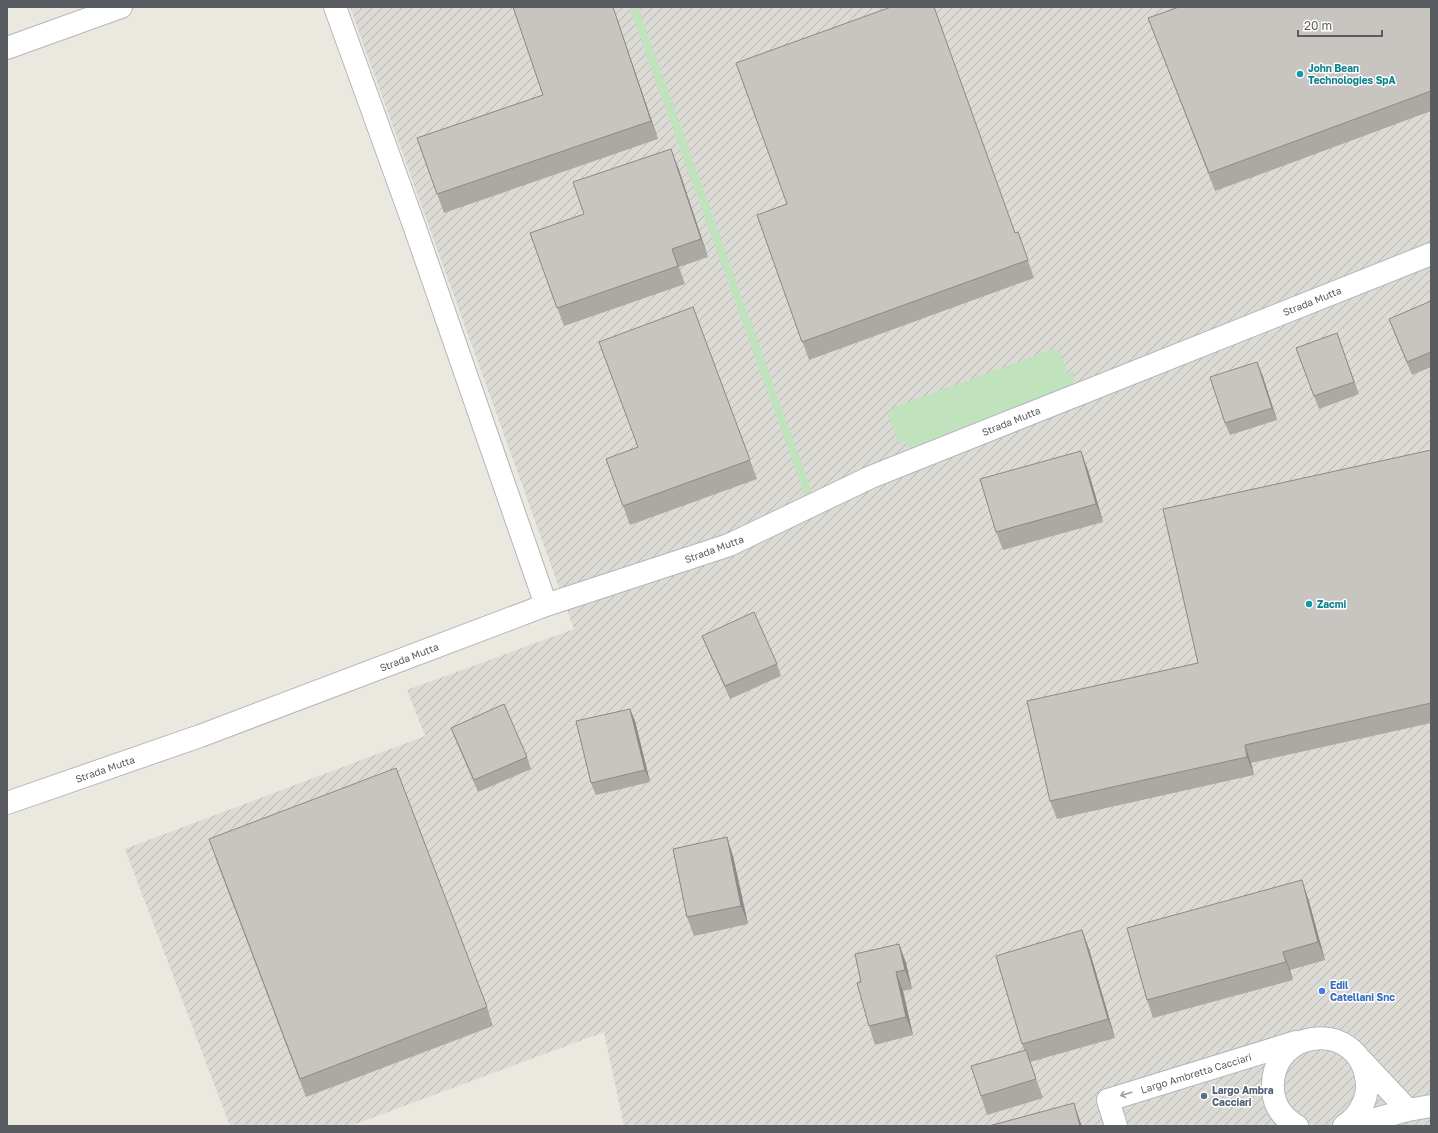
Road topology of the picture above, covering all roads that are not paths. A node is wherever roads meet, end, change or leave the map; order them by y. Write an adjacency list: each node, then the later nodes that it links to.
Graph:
1 (121, 7): 3 (street)
2 (335, 7): 5 (street)
3 (7, 48)
4 (1431, 254): 5 (street, Strada Mutta)
5 (546, 605): 6 (street, Strada Mutta)
6 (7, 804)
7 (1310, 1038): 8 (street, Largo Ambretta Cacciari); 11 (street, Largo Ambretta Cacciari, one-way to 11); 12 (street, Largo Ambretta Cacciari)
8 (1360, 1059): 10 (street, Largo Ambretta Cacciari); 13 (street, Largo Ambretta Cacciari)
9 (1431, 1106): 10 (street)
10 (1408, 1110): 14 (street)
11 (1116, 1126)
12 (1296, 1126)
13 (1344, 1126)
14 (1349, 1126)

